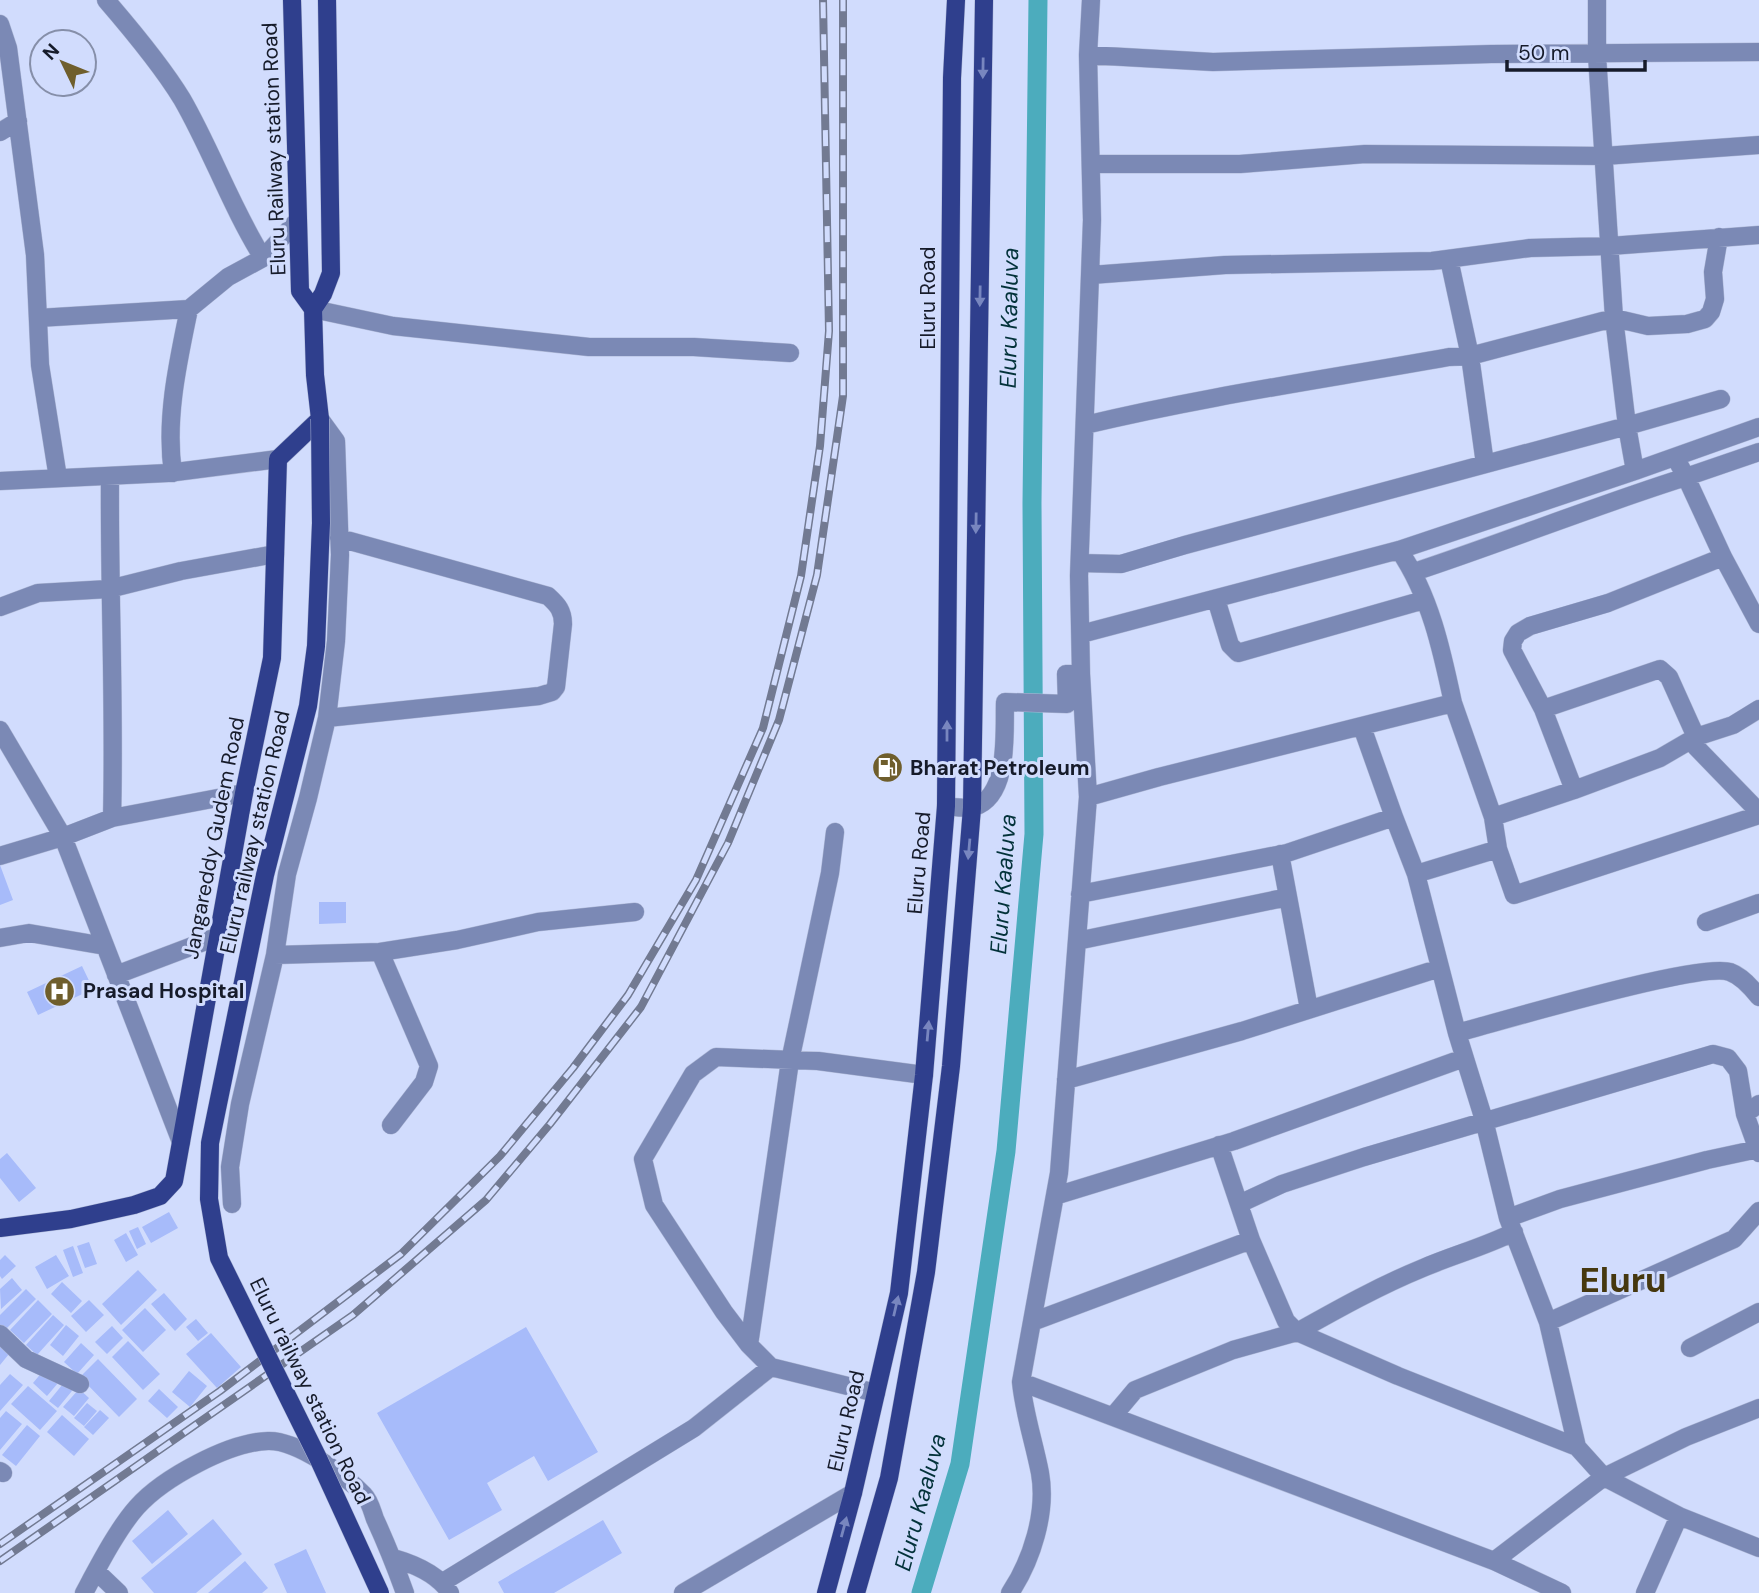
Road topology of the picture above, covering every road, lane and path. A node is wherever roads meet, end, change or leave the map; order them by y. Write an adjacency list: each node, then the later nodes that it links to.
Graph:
1 (106, 0): 21 (street)
2 (292, 0): 17 (main road, Eluru Railway station Road)
3 (327, 0): 25 (main road)
4 (956, 0): 68 (main road, Eluru Road, one-way to 4)
5 (984, 0): 69 (main road, one-way to 69)
6 (1091, 0): 10 (street)
7 (1597, 0): 11 (street)
8 (0, 24): 12 (street)
9 (1759, 52): 11 (street)
10 (1087, 55): 11 (street); 16 (street)
11 (1597, 55): 15 (street)
12 (18, 121): 13 (street); 26 (street)
13 (0, 132)
14 (1759, 145): 15 (street)
15 (1604, 156): 16 (street); 20 (street)
16 (1093, 164): 23 (street)
17 (298, 221): 21 (street); 25 (main road, Eluru Railway station Road)
18 (1759, 235): 19 (street)
19 (1719, 237): 20 (street); 27 (street)
20 (1610, 246): 22 (street); 27 (street)
21 (263, 258): 24 (street)
22 (1449, 259): 23 (street); 29 (street)
23 (1091, 275): 32 (street)
24 (189, 309): 26 (street); 40 (street)
25 (313, 309): 28 (street); 31 (main road, Eluru Railway station Road)
26 (37, 318): 43 (street)
27 (1614, 318): 29 (street); 34 (street)
28 (790, 353)
29 (1470, 356): 32 (street); 38 (street)
30 (1721, 399): 34 (street)
31 (320, 419): 37 (main road); 45 (street); 127 (main road, Eluru railway station Road, bridge)
32 (1085, 425): 49 (street)
33 (1759, 427): 36 (street)
34 (1628, 431): 38 (street); 39 (street)
35 (1759, 452): 42 (street)
36 (1675, 457): 39 (street); 42 (street)
37 (278, 459): 40 (street); 47 (main road, Jangareddy Gudem Road)
38 (1485, 464): 49 (street)
39 (1634, 465): 46 (street)
40 (173, 473): 41 (street)
41 (110, 476): 43 (street); 51 (street)
42 (1686, 477): 48 (street); 50 (street)
43 (58, 478): 44 (street)
44 (0, 481)
45 (339, 538): 61 (street); 61 (street)
46 (1399, 550): 50 (street); 52 (street)
47 (275, 554): 51 (street); 66 (main road, Jangareddy Gudem Road)
48 (1723, 557): 55 (street); 59 (street)
49 (1079, 570): 56 (street)
50 (1413, 572): 53 (street)
51 (109, 589): 54 (street); 73 (street)
52 (1216, 599): 53 (street); 56 (street)
53 (1424, 600): 58 (street)
54 (0, 607)
55 (1759, 624)
56 (1081, 634): 57 (street)
57 (1073, 674): 67 (street); 69 (street)
58 (1453, 703): 62 (street); 72 (street)
59 (1543, 709): 64 (street); 65 (street)
60 (1759, 709): 64 (street)
61 (327, 718): 90 (street)
62 (1362, 727): 67 (street); 71 (street)
63 (0, 730): 75 (street)
64 (1696, 737): 65 (street); 70 (street)
65 (1574, 790): 72 (street)
66 (244, 793): 73 (street); 85 (main road, Jangareddy Gudem Road)
67 (1088, 797): 80 (street)
68 (946, 806): 69 (street); 98 (main road, Eluru Road, one-way to 68)
69 (972, 808): 142 (main road, one-way to 142)
70 (1759, 813): 76 (street)
71 (1394, 817): 77 (street); 79 (street)
72 (1493, 817): 76 (street)
73 (112, 818): 75 (street)
74 (835, 832): 97 (street)
75 (63, 837): 78 (street); 88 (street)
76 (1498, 849): 79 (street)
77 (1280, 854): 80 (street); 81 (street)
78 (0, 856)
79 (1416, 874): 91 (street)
80 (1080, 894): 87 (street)
81 (1288, 897): 87 (street); 94 (street)
82 (1759, 903): 84 (street)
83 (635, 912): 89 (street)
84 (1706, 922)
85 (219, 936): 92 (street); 103 (main road, Jangareddy Gudem Road)
86 (0, 938): 88 (street)
87 (1077, 941): 99 (street)
88 (105, 946): 92 (street)
89 (380, 952): 90 (street); 102 (street)
90 (275, 955): 107 (street)
91 (1440, 968): 94 (street); 95 (street)
92 (116, 975): 103 (street)
93 (1759, 996): 95 (street)
94 (1309, 1009): 99 (street)
95 (1457, 1033): 96 (street)
96 (1464, 1058): 101 (street); 104 (street)
97 (790, 1060): 98 (street); 118 (street); 118 (street)
98 (924, 1075): 123 (main road, Eluru Road, one-way to 98)
99 (1066, 1080): 106 (street)
100 (1752, 1109): 101 (street); 105 (street)
101 (1484, 1120): 108 (street); 110 (street)
102 (391, 1125)
103 (181, 1142): 111 (main road, Jangareddy Gudem Road)
104 (1219, 1145): 106 (street); 108 (street)
105 (1758, 1151): 110 (street)
106 (1055, 1196): 114 (street)
107 (232, 1204)
108 (1239, 1204): 112 (street)
109 (1759, 1211): 115 (street)
110 (1511, 1225): 115 (street); 116 (street)
111 (0, 1228)
112 (1251, 1240): 114 (street); 116 (street)
113 (1759, 1312): 119 (street)
114 (1032, 1322): 121 (street)
115 (1548, 1322): 126 (street)
116 (1297, 1332): 125 (street); 126 (street)
117 (0, 1334): 122 (street)
118 (749, 1345): 120 (street)
119 (1690, 1348)
120 (771, 1367): 123 (street); 135 (street)
121 (1021, 1382): 125 (street); 143 (street)
122 (80, 1384)
123 (876, 1394): 129 (main road, Eluru Road)
124 (1759, 1408): 128 (street)
125 (1114, 1415): 133 (street)
126 (1577, 1447): 128 (street)
127 (319, 1460): 132 (street); 134 (street); 138 (main road, Eluru railway station Road, bridge)
128 (1604, 1477): 130 (street); 133 (street)
129 (853, 1493): 140 (street); 141 (main road, Eluru Road, one-way to 129)
130 (1679, 1516): 131 (street); 145 (street)
131 (1759, 1548)
132 (393, 1558): 135 (street); 139 (street)
133 (1494, 1561): 144 (street)
134 (96, 1571): 136 (street); 137 (street)
135 (447, 1587)
136 (85, 1593)
137 (119, 1593)
138 (380, 1593)
139 (405, 1593)
140 (683, 1593)
141 (826, 1593)
142 (856, 1593)
143 (1010, 1593)
144 (1562, 1593)
145 (1645, 1593)

